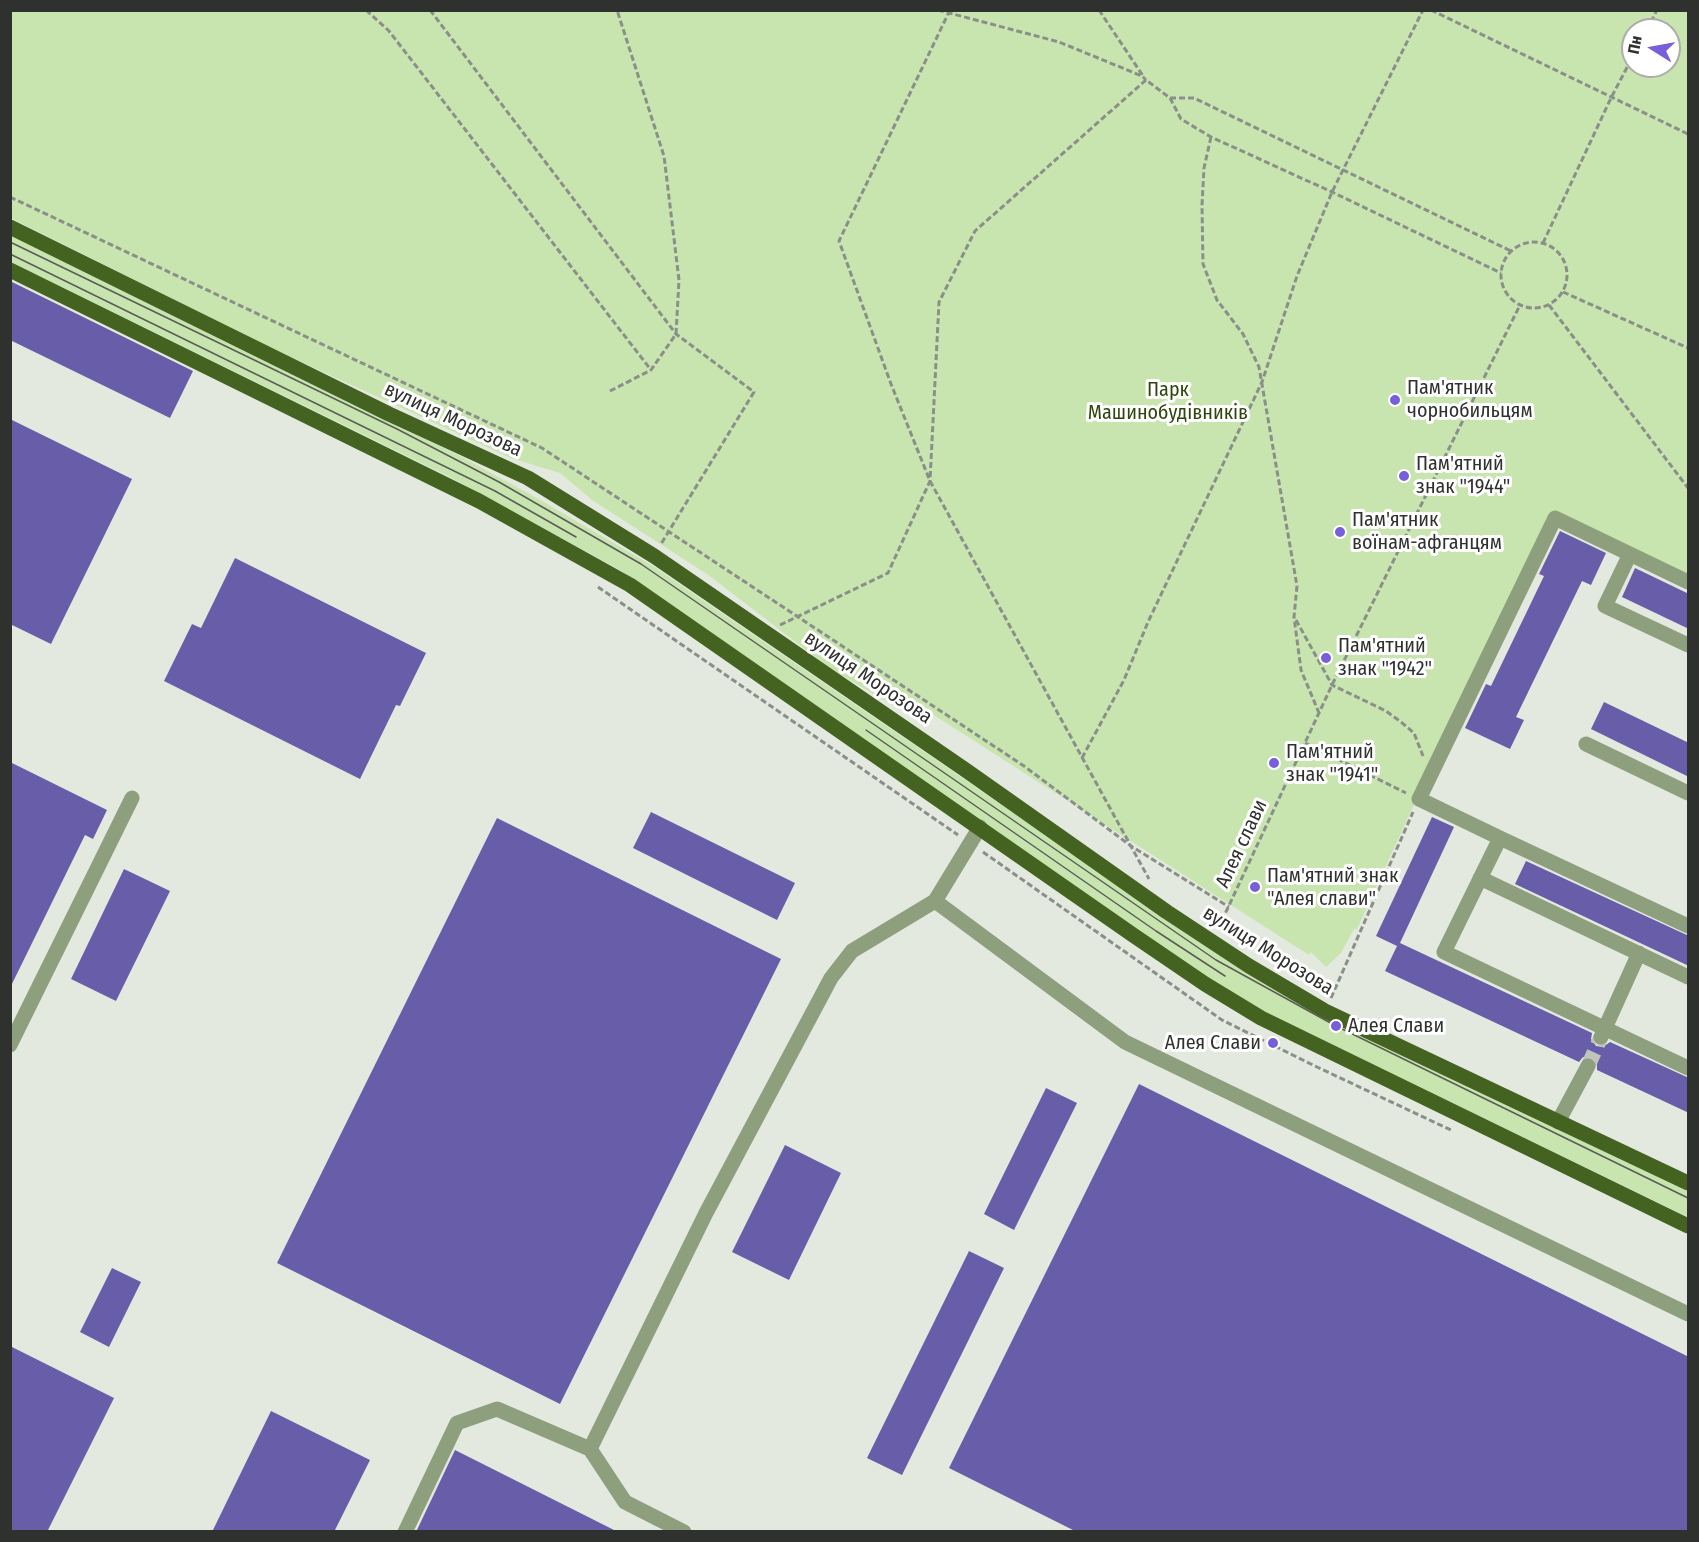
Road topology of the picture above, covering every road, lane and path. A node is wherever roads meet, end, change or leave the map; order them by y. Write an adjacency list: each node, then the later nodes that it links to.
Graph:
1 (366, 10): 27 (path)
2 (430, 10): 25 (path)
3 (616, 10): 25 (path)
4 (938, 10): 8 (path)
5 (1100, 10): 10 (path)
6 (1423, 10): 15 (path)
7 (1431, 10): 12 (path)
8 (950, 12): 10 (path); 30 (path)
9 (1621, 78): 12 (path)
10 (1146, 80): 11 (path); 30 (path)
11 (1170, 98): 14 (path); 15 (path)
12 (1611, 98): 13 (path); 18 (path)
13 (1689, 134)
14 (1211, 137): 16 (path); 28 (path)
15 (1342, 171): 16 (path); 19 (path)
16 (1332, 192): 21 (path); 28 (path)
17 (10, 227): 33 (main road, вулиця Морозова)
18 (1543, 243): 19 (path); 22 (path)
19 (1510, 251): 21 (path)
20 (10, 270): 48 (main road)
21 (1501, 273): 23 (path)
22 (1563, 292): 24 (path); 26 (path)
23 (1520, 305): 24 (path); 39 (path, Алея слави)
24 (1549, 305): 31 (path)
25 (676, 334): 27 (path); 33 (path)
26 (1689, 348)
27 (651, 370): 29 (path)
28 (1262, 382): 36 (path); 43 (path)
29 (610, 391)
30 (930, 482): 37 (path); 43 (path)
31 (1689, 488)
32 (1630, 554): 34 (lane); 38 (lane); 44 (lane)
33 (654, 556): 37 (main road, вулиця Морозова)
34 (1689, 582)
35 (598, 587): 50 (path)
36 (1294, 616): 39 (path); 40 (path)
37 (764, 633): 55 (main road, вулиця Морозова)
38 (1689, 645)
39 (1332, 685): 40 (path, Алея слави); 44 (path)
40 (1319, 713): 41 (path, Алея слави)
41 (1305, 743): 47 (path); 55 (path, Алея слави)
42 (1586, 744): 45 (lane)
43 (1082, 758): 52 (path)
44 (1430, 774): 47 (lane)
45 (1689, 793)
46 (132, 798): 60 (lane)
47 (1419, 799): 49 (lane); 58 (path)
48 (981, 827): 50 (lane); 66 (main road)
49 (1500, 838): 51 (lane); 54 (lane)
50 (970, 843): 53 (lane); 64 (path)
51 (1480, 878): 56 (lane); 59 (lane)
52 (1152, 884)
53 (935, 901): 67 (lane); 68 (lane)
54 (1689, 926)
55 (1212, 942): 58 (main road, вулиця Морозова)
56 (1639, 953): 57 (lane); 59 (lane)
57 (1689, 977)
58 (1325, 1011): 63 (main road, вулиця Морозова)
59 (1603, 1032): 62 (lane)
60 (10, 1045)
61 (1588, 1066): 63 (lane)
62 (1689, 1068)
63 (1558, 1122): 65 (main road, вулиця Морозова)
64 (1458, 1133)
65 (1689, 1183)
66 (1689, 1226)
67 (1689, 1314)
68 (590, 1449): 69 (lane); 70 (lane)
69 (405, 1532)
70 (684, 1532)

